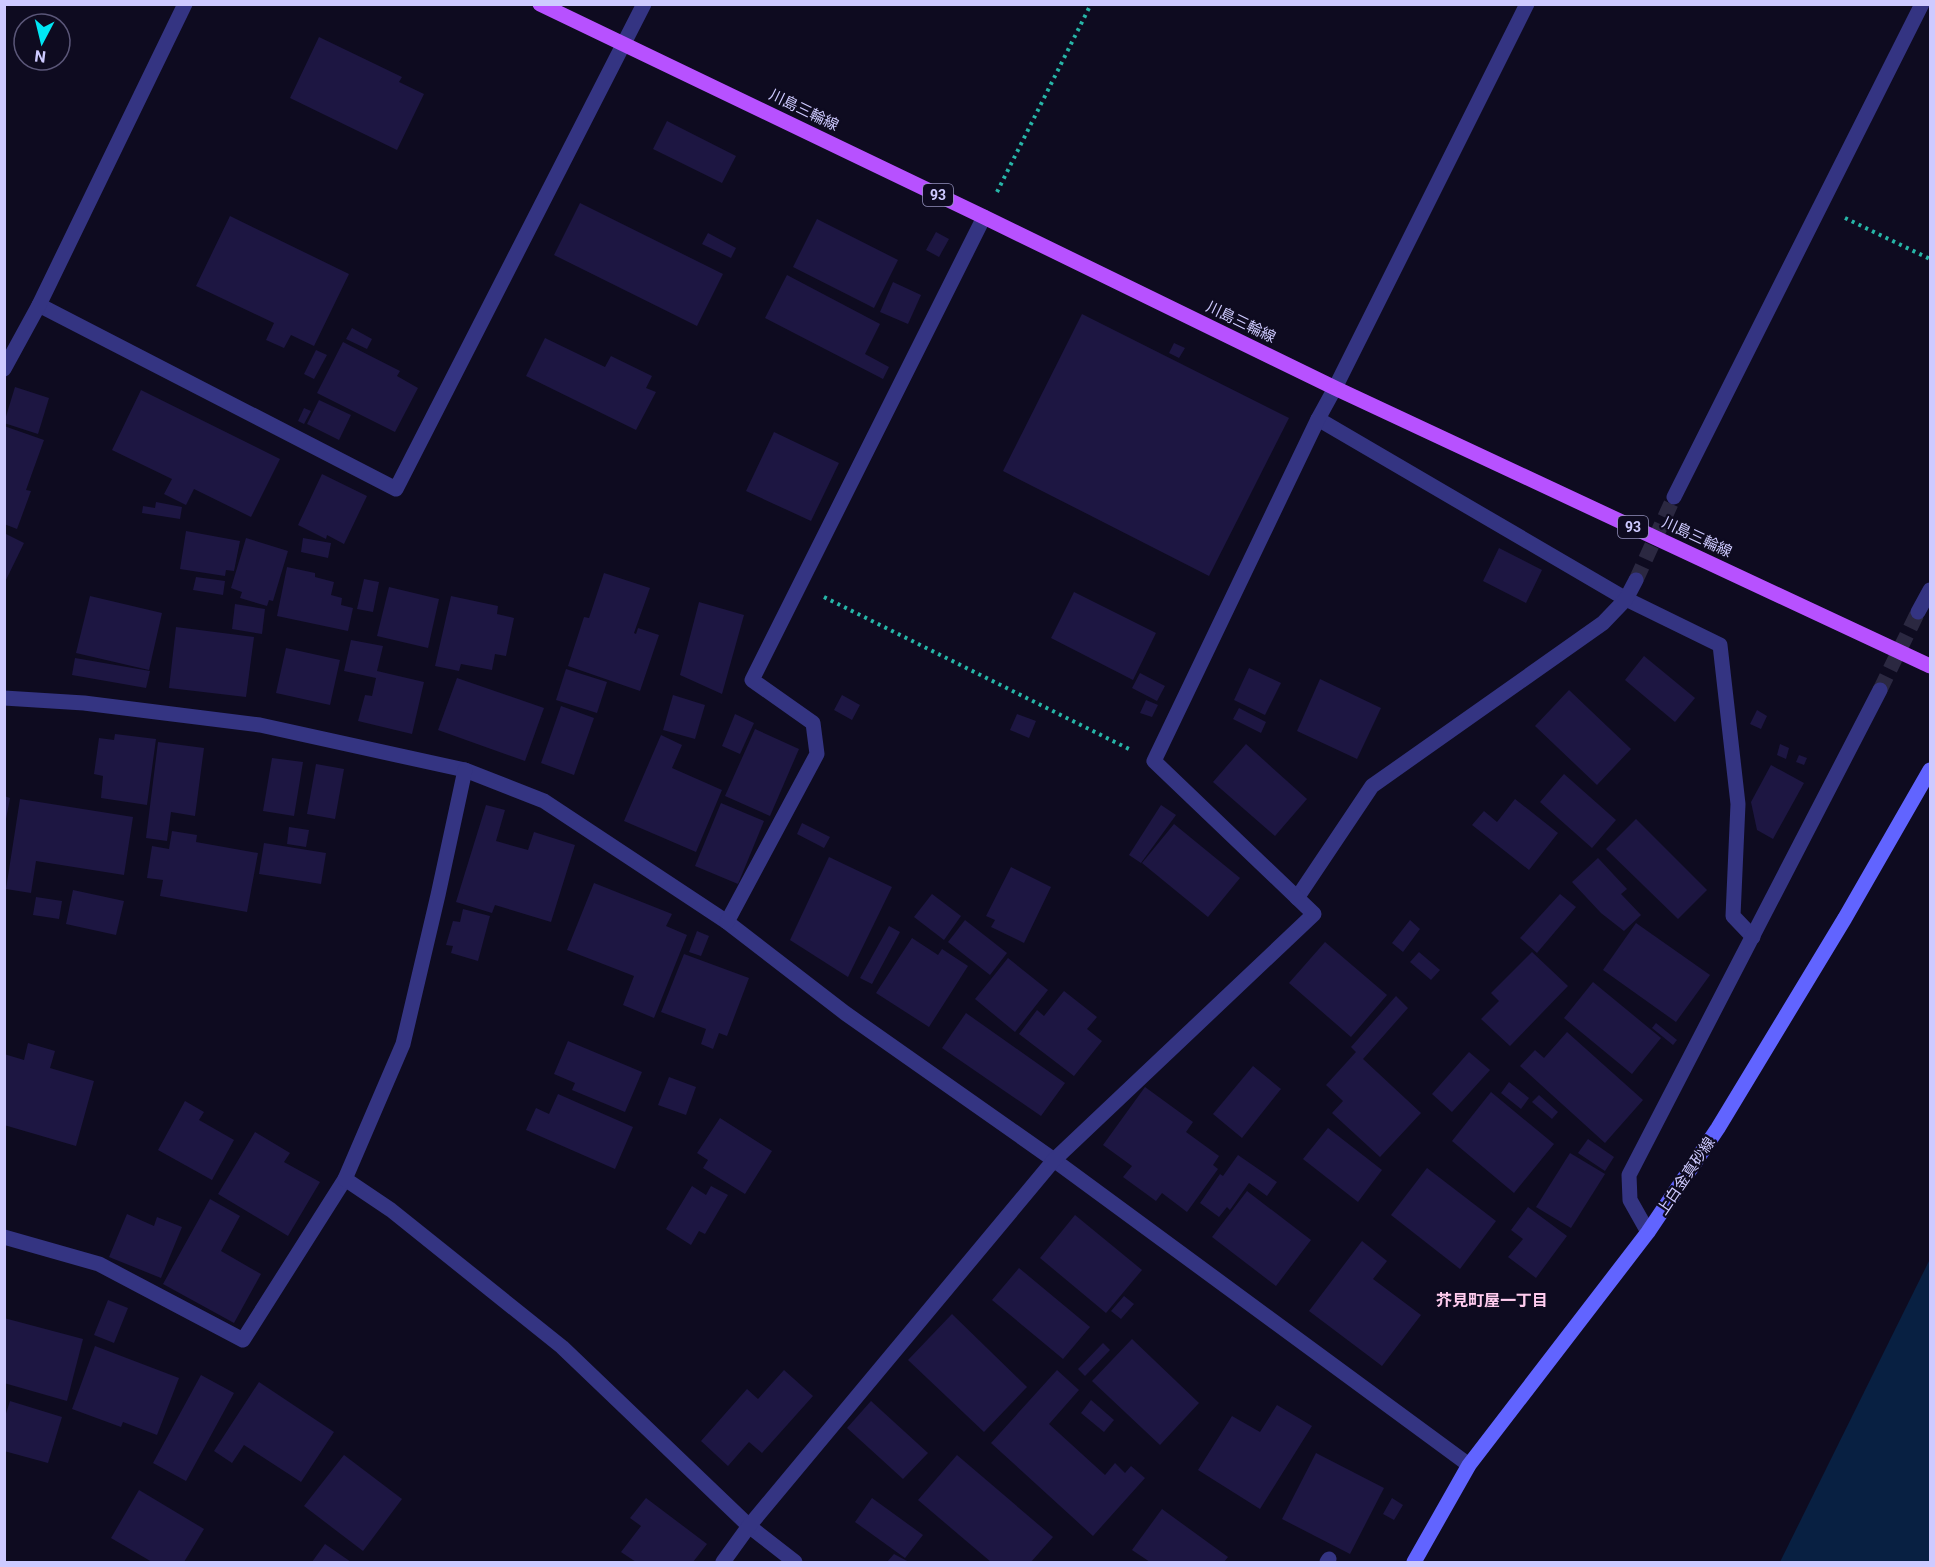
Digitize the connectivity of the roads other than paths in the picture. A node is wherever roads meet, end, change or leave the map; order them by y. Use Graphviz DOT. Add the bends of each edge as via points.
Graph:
graph roads {
  1 [pos="185,4"];
  2 [pos="540,4"];
  3 [pos="644,4"];
  4 [pos="1527,4"];
  5 [pos="1922,4"];
  6 [pos="625,44"];
  7 [pos="984,217"];
  8 [pos="39,305"];
  9 [pos="4,369"];
  10 [pos="1335,388"];
  11 [pos="1318,419"];
  12 [pos="1674,496"];
  13 [pos="1636,580"];
  14 [pos="1930,590"];
  15 [pos="1626,599"];
  16 [pos="1918,612"];
  17 [pos="1930,666"];
  18 [pos="1880,690"];
  19 [pos="4,698"];
  20 [pos="465,770"];
  21 [pos="1930,770"];
  22 [pos="1297,898"];
  23 [pos="727,922"];
  24 [pos="1753,937"];
  25 [pos="1054,1160"];
  26 [pos="345,1179"];
  27 [pos="1648,1232"];
  28 [pos="4,1237"];
  29 [pos="1469,1466"];
  30 [pos="749,1526"];
  31 [pos="723,1563"];
  32 [pos="795,1563"];
  33 [pos="1414,1563"];
  1 -- 8 [label="street"];
  2 -- 6 [label="main road, 川島三輪線 / 93"];
  3 -- 6 [label="street"];
  4 -- 10 [label="street"];
  5 -- 12 [label="street"];
  6 -- 7 [label="main road, 川島三輪線 / 93"];
  6 -- 8 [label="street" via="396,489"];
  7 -- 10 [label="main road, 川島三輪線 / 93"];
  7 -- 23 [label="street" via="752,680 813,723 817,754"];
  8 -- 9 [label="street"];
  10 -- 11 [label="street"];
  10 -- 17 [label="main road, 川島三輪線 / 93"];
  11 -- 15 [label="street"];
  11 -- 22 [label="street" via="1154,761"];
  13 -- 15 [label="street"];
  14 -- 16 [label="street"];
  15 -- 22 [label="street" via="1603,623 1372,786"];
  15 -- 24 [label="street" via="1720,645 1738,804 1733,916"];
  18 -- 24 [label="street"];
  19 -- 20 [label="street" via="84,703 260,725"];
  20 -- 23 [label="street" via="544,801"];
  20 -- 26 [label="street" via="403,1044"];
  21 -- 27 [label="main road, 上白金真砂線" via="1718,1128"];
  22 -- 25 [label="street" via="1314,914"];
  23 -- 25 [label="street" via="845,1013"];
  24 -- 27 [label="street" via="1629,1175 1629,1200"];
  25 -- 29 [label="street"];
  25 -- 30 [label="street"];
  26 -- 28 [label="street" via="243,1340 99,1264"];
  26 -- 30 [label="street" via="391,1210 562,1347"];
  27 -- 29 [label="main road, 上白金真砂線"];
  29 -- 33 [label="main road, 上白金真砂線"];
  30 -- 31 [label="street"];
  30 -- 32 [label="street"];
}
